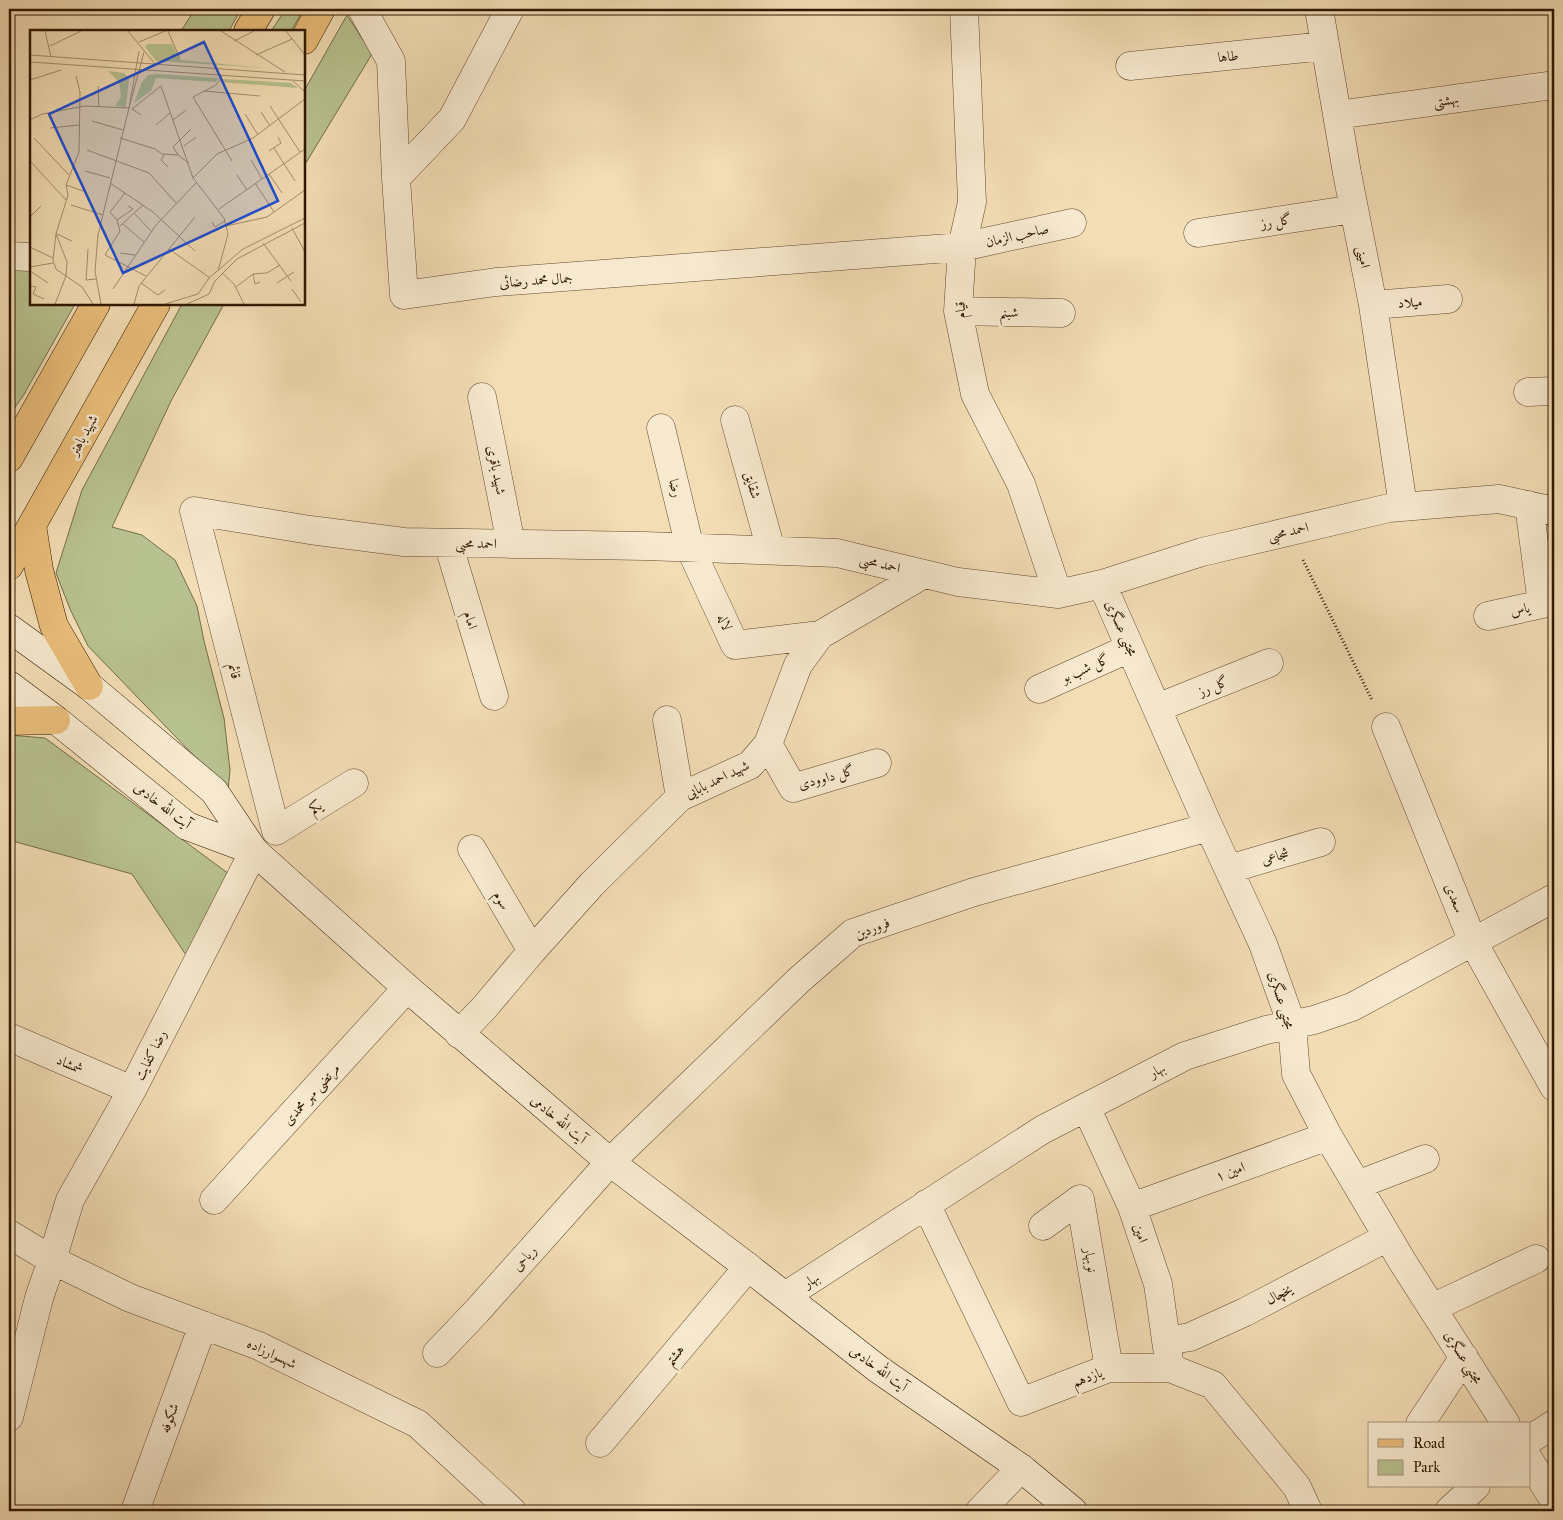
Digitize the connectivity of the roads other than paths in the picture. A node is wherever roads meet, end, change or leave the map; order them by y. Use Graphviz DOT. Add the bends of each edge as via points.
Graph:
graph roads {
  1 [pos="261,9"];
  2 [pos="321,9"];
  3 [pos="362,9"];
  4 [pos="510,9"];
  5 [pos="964,9"];
  6 [pos="1319,9"];
  7 [pos="249,30"];
  8 [pos="305,38"];
  9 [pos="1325,46"];
  10 [pos="1130,66"];
  11 [pos="1554,85"];
  12 [pos="1337,115"];
  13 [pos="396,178"];
  14 [pos="1354,208"];
  15 [pos="1072,223"];
  16 [pos="1198,233"];
  17 [pos="962,247"];
  18 [pos="9,256"];
  19 [pos="30,257"];
  20 [pos="1448,299"];
  21 [pos="95,305"];
  22 [pos="155,305"];
  23 [pos="1373,305"];
  24 [pos="958,311"];
  25 [pos="1061,313"];
  26 [pos="482,397"];
  27 [pos="735,420"];
  28 [pos="661,428"];
  29 [pos="9,458"];
  30 [pos="1403,506"];
  31 [pos="1542,508"];
  32 [pos="194,511"];
  33 [pos="32,525"];
  34 [pos="448,543"];
  35 [pos="511,544"];
  36 [pos="690,548"];
  37 [pos="771,550"];
  38 [pos="9,566"];
  39 [pos="924,574"];
  40 [pos="1102,584"];
  41 [pos="1058,594"];
  42 [pos="1488,616"];
  43 [pos="9,628"];
  44 [pos="820,635"];
  45 [pos="1130,648"];
  46 [pos="1269,663"];
  47 [pos="9,685"];
  48 [pos="89,686"];
  49 [pos="1039,689"];
  50 [pos="494,696"];
  51 [pos="1157,708"];
  52 [pos="56,720"];
  53 [pos="668,720"];
  54 [pos="9,721"];
  55 [pos="1386,727"];
  56 [pos="768,744"];
  57 [pos="877,763"];
  58 [pos="354,783"];
  59 [pos="680,797"];
  60 [pos="1209,827"];
  61 [pos="276,831"];
  62 [pos="1322,842"];
  63 [pos="472,849"];
  64 [pos="254,851"];
  65 [pos="1229,869"];
  66 [pos="1554,898"];
  67 [pos="1473,942"];
  68 [pos="532,951"];
  69 [pos="407,988"];
  70 [pos="1292,1025"];
  71 [pos="460,1034"];
  72 [pos="9,1037"];
  73 [pos="1547,1057"];
  74 [pos="1554,1087"];
  75 [pos="132,1090"];
  76 [pos="1086,1107"];
  77 [pos="1328,1136"];
  78 [pos="1425,1159"];
  79 [pos="610,1162"];
  80 [pos="1357,1185"];
  81 [pos="214,1200"];
  82 [pos="926,1204"];
  83 [pos="1132,1206"];
  84 [pos="1043,1226"];
  85 [pos="9,1234"];
  86 [pos="1388,1237"];
  87 [pos="1536,1259"];
  88 [pos="52,1260"];
  89 [pos="748,1267"];
  90 [pos="785,1296"];
  91 [pos="1432,1308"];
  92 [pos="204,1325"];
  93 [pos="437,1353"];
  94 [pos="1168,1354"];
  95 [pos="1464,1357"];
  96 [pos="1109,1368"];
  97 [pos="9,1417"];
  98 [pos="1421,1422"];
  99 [pos="1505,1422"];
  100 [pos="1554,1424"];
  101 [pos="1530,1439"];
  102 [pos="600,1443"];
  103 [pos="1530,1462"];
  104 [pos="1021,1468"];
  105 [pos="1474,1488"];
  106 [pos="1554,1500"];
  107 [pos="135,1511"];
  108 [pos="512,1511"];
  109 [pos="980,1511"];
  110 [pos="1073,1511"];
  111 [pos="1308,1511"];
  112 [pos="1449,1511"];
  1 -- 7 [label="main road"];
  2 -- 8 [label="main road"];
  3 -- 13 [label="street, جمال محمد رضائی" via="391,61"];
  4 -- 13 [label="street" via="452,119"];
  5 -- 17 [label="street, قیام" via="972,202"];
  6 -- 9 [label="street, امینی"];
  9 -- 10 [label="street, طاها"];
  9 -- 12 [label="street, امینی"];
  11 -- 12 [label="street, بهشتی"];
  12 -- 14 [label="street, امینی"];
  13 -- 17 [label="street, جمال محمد رضائی" via="404,295 496,282"];
  14 -- 16 [label="street, گل رز"];
  14 -- 23 [label="street, امینی"];
  15 -- 17 [label="street, صاحب الزمان"];
  17 -- 24 [label="street, قیام"];
  18 -- 19 [label="street"];
  20 -- 23 [label="street, میلاد"];
  21 -- 29 [label="main road"];
  22 -- 33 [label="main road, شهید باهنر"];
  23 -- 30 [label="street, امینی"];
  24 -- 25 [label="street, شبنم"];
  24 -- 41 [label="street, قیام" via="975,394 1021,484"];
  26 -- 35 [label="street, شهید باقری"];
  27 -- 37 [label="street, شقایق"];
  28 -- 36 [label="street, رضا"];
  30 -- 31 [label="street, احمد محبی" via="1499,499"];
  30 -- 40 [label="street, احمد محبی" via="1202,552"];
  31 -- 42 [label="street, یاس" via="1542,604"];
  32 -- 34 [label="street, احمد محبی" via="395,541"];
  32 -- 61 [label="street, قائم"];
  33 -- 38 [label="main road, شهید باهنر"];
  33 -- 48 [label="main road" via="54,626"];
  34 -- 35 [label="street, احمد محبی"];
  34 -- 50 [label="street, امام"];
  35 -- 36 [label="street, احمد محبی"];
  36 -- 37 [label="street, احمد محبی"];
  36 -- 44 [label="street, لاله" via="735,645"];
  37 -- 39 [label="street, احمد محبی" via="837,553"];
  39 -- 41 [label="street, احمد محبی" via="958,582"];
  39 -- 44 [label="street, شهید احمد بابایی"];
  40 -- 41 [label="street, احمد محبی"];
  40 -- 45 [label="street, مجتبی عسگری"];
  43 -- 48 [label="street"];
  44 -- 56 [label="street, شهید احمد بابایی" via="798,665"];
  45 -- 49 [label="street, گل شب بو"];
  45 -- 51 [label="street, مجتبی عسگری"];
  46 -- 51 [label="street, گل رز"];
  47 -- 52 [label="street, آیت الله خادمی"];
  48 -- 64 [label="street" via="214,791"];
  51 -- 60 [label="street, مجتبی عسگری"];
  52 -- 54 [label="main road"];
  52 -- 64 [label="street, آیت الله خادمی" via="187,826"];
  53 -- 59 [label="street"];
  55 -- 67 [label="street, سعدی"];
  56 -- 57 [label="street, گل داوودی" via="793,788"];
  56 -- 59 [label="street, شهید احمد بابایی" via="750,765"];
  58 -- 61 [label="street, یکم"];
  59 -- 68 [label="street, شهید احمد بابایی" via="592,884"];
  60 -- 65 [label="street, مجتبی عسگری"];
  60 -- 79 [label="street, فروردین" via="974,892 853,933"];
  62 -- 65 [label="street, شجاعی"];
  63 -- 68 [label="street, سوم"];
  64 -- 69 [label="street, آیت الله خادمی"];
  64 -- 75 [label="street, رضا کفایت"];
  65 -- 70 [label="street, مجتبی عسگری" via="1263,944"];
  66 -- 67 [label="street, بهار"];
  67 -- 70 [label="street, بهار" via="1352,1007"];
  67 -- 73 [label="street, سعدی"];
  68 -- 71 [label="street, شهید احمد بابایی"];
  69 -- 71 [label="street, آیت الله خادمی"];
  69 -- 81 [label="street, مرتضی مهر محمدی"];
  70 -- 76 [label="street, بهار" via="1185,1056"];
  70 -- 77 [label="street, مجتبی عسگری" via="1296,1074"];
  71 -- 79 [label="street, آیت الله خادمی"];
  72 -- 75 [label="street, شمشاد"];
  73 -- 74 [label="street, سعدی"];
  75 -- 88 [label="street, رضا کفایت" via="70,1200"];
  76 -- 82 [label="street, بهار" via="1042,1130"];
  76 -- 83 [label="street, امین"];
  77 -- 80 [label="street, مجتبی عسگری"];
  77 -- 83 [label="street, امین ۱"];
  78 -- 80 [label="street"];
  79 -- 89 [label="street, آیت الله خادمی"];
  79 -- 93 [label="street, ریاحی"];
  80 -- 86 [label="street, مجتبی عسگری"];
  82 -- 90 [label="street, بهار"];
  82 -- 96 [label="street, یازدهم" via="1021,1402"];
  83 -- 94 [label="street, امین" via="1158,1284"];
  84 -- 96 [label="street, نوبهار" via="1080,1198"];
  85 -- 88 [label="street, شهسوارزاده"];
  86 -- 91 [label="street, مجتبی عسگری"];
  86 -- 94 [label="street, یخچال" via="1190,1337"];
  87 -- 91 [label="street"];
  88 -- 92 [label="street, شهسوارزاده" via="130,1298"];
  88 -- 97 [label="street, رضا کفایت" via="38,1298"];
  89 -- 90 [label="street, آیت الله خادمی"];
  89 -- 102 [label="street, هشتم"];
  90 -- 104 [label="street, آیت الله خادمی" via="878,1369"];
  91 -- 95 [label="street, مجتبی عسگری"];
  92 -- 107 [label="street, شکوفه"];
  92 -- 108 [label="street, شهسوارزاده" via="259,1346 418,1424"];
  94 -- 96 [label="street, یازدهم"];
  94 -- 111 [label="street, یازدهم" via="1213,1385 1297,1487"];
  95 -- 98 [label="street"];
  95 -- 99 [label="street, مجتبی عسگری"];
  100 -- 101 [label="street"];
  103 -- 106 [label="street"];
  104 -- 109 [label="street"];
  104 -- 110 [label="street, آیت الله خادمی"];
  105 -- 112 [label="street"];
}
